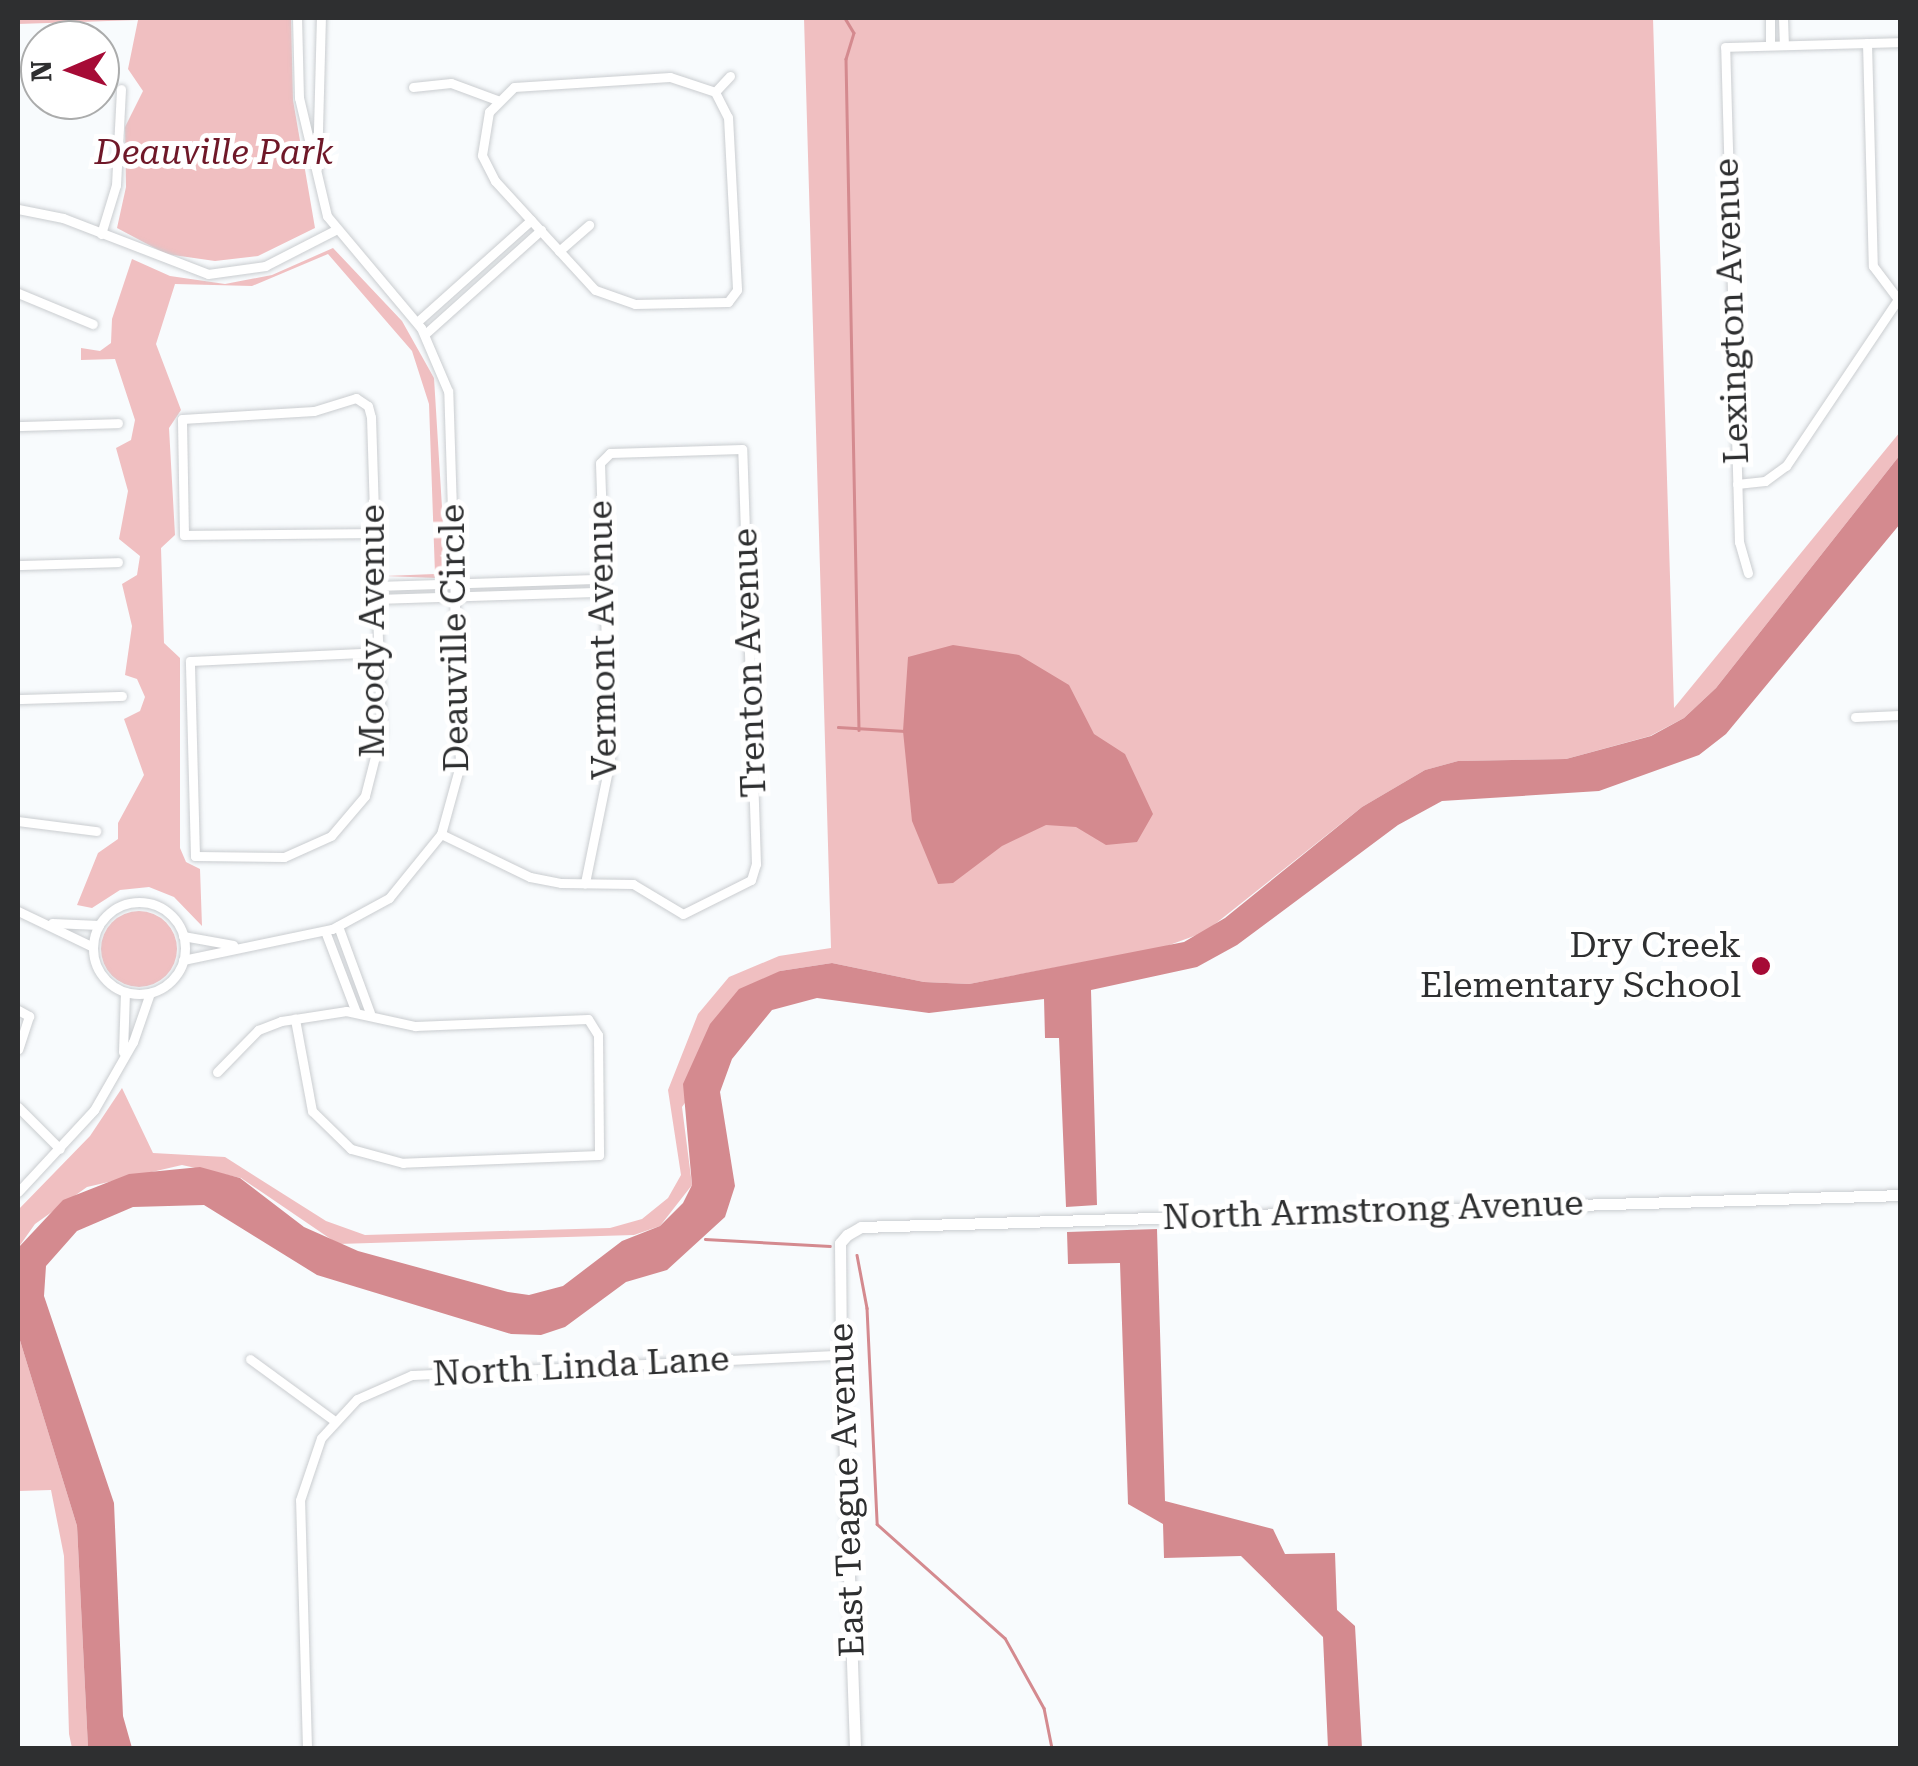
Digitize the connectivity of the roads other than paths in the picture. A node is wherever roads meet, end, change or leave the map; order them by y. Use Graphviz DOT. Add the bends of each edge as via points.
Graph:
graph roads {
  1 [pos="297,18"];
  2 [pos="321,18"];
  3 [pos="1770,18"];
  4 [pos="1783,18"];
  5 [pos="1900,42"];
  6 [pos="1867,43"];
  7 [pos="1784,45"];
  8 [pos="1770,46"];
  9 [pos="730,76"];
  10 [pos="412,87"];
  11 [pos="121,90"];
  12 [pos="715,92"];
  13 [pos="497,100"];
  14 [pos="316,176"];
  15 [pos="18,209"];
  16 [pos="531,220"];
  17 [pos="590,225"];
  18 [pos="335,230"];
  19 [pos="540,230"];
  20 [pos="101,234"];
  21 [pos="559,251"];
  22 [pos="18,293"];
  23 [pos="1899,298"];
  24 [pos="417,322"];
  25 [pos="93,324"];
  26 [pos="425,334"];
  27 [pos="118,424"];
  28 [pos="18,426"];
  29 [pos="742,450"];
  30 [pos="1737,484"];
  31 [pos="374,533"];
  32 [pos="118,562"];
  33 [pos="18,565"];
  34 [pos="1748,573"];
  35 [pos="603,579"];
  36 [pos="456,584"];
  37 [pos="376,586"];
  38 [pos="603,592"];
  39 [pos="456,596"];
  40 [pos="376,599"];
  41 [pos="378,652"];
  42 [pos="122,696"];
  43 [pos="18,700"];
  44 [pos="1900,715"];
  45 [pos="1856,717"];
  46 [pos="18,821"];
  47 [pos="96,831"];
  48 [pos="440,834"];
  49 [pos="586,883"];
  50 [pos="18,911"];
  51 [pos="52,922"];
  52 [pos="99,926"];
  53 [pos="338,926"];
  54 [pos="325,931"];
  55 [pos="183,936"];
  56 [pos="233,945"];
  57 [pos="93,947"];
  58 [pos="183,960"];
  59 [pos="124,992"];
  60 [pos="150,993"];
  61 [pos="18,1010"];
  62 [pos="356,1012"];
  63 [pos="370,1013"];
  64 [pos="295,1018"];
  65 [pos="18,1048"];
  66 [pos="123,1052"];
  67 [pos="217,1072"];
  68 [pos="18,1108"];
  69 [pos="60,1149"];
  70 [pos="18,1192"];
  71 [pos="1900,1195"];
  72 [pos="847,1234"];
  73 [pos="842,1355"];
  74 [pos="250,1359"];
  75 [pos="332,1419"];
  76 [pos="307,1748"];
  77 [pos="855,1748"];
  1 -- 14 [label="street, Deauville Circle" via="299,98"];
  2 -- 14 [label="street, Deauville Circle"];
  3 -- 8 [label="street"];
  4 -- 7 [label="street"];
  5 -- 6 [label="street"];
  6 -- 7 [label="street"];
  6 -- 23 [label="street" via="1873,266"];
  7 -- 8 [label="street"];
  8 -- 30 [label="street, Lexington Avenue" via="1725,47"];
  9 -- 12 [label="street"];
  10 -- 13 [label="street" via="451,83"];
  11 -- 20 [label="street" via="116,185"];
  12 -- 13 [label="street" via="670,77 537,81"];
  12 -- 21 [label="street" via="732,134 735,298 635,304 586,282"];
  13 -- 16 [label="street" via="482,125 482,155"];
  14 -- 18 [label="street, Deauville Circle"];
  15 -- 20 [label="street"];
  16 -- 19 [label="street"];
  16 -- 24 [label="street"];
  17 -- 21 [label="street"];
  18 -- 20 [label="street" via="266,266 225,274 172,265"];
  18 -- 24 [label="street, Deauville Circle"];
  19 -- 21 [label="street"];
  19 -- 26 [label="street"];
  22 -- 25 [label="street"];
  23 -- 30 [label="street" via="1786,466 1765,481"];
  24 -- 26 [label="street, Deauville Circle"];
  26 -- 36 [label="street, Deauville Circle" via="448,392"];
  27 -- 28 [label="street"];
  29 -- 35 [label="street, Vermont Avenue" via="603,456"];
  29 -- 49 [label="street, Trenton Avenue" via="754,876 690,914 632,884"];
  30 -- 34 [label="street, Lexington Avenue" via="1739,542"];
  31 -- 31 [label="street, Moody Avenue" via="370,417 363,400 314,410 182,418 184,534"];
  31 -- 37 [label="street, Moody Avenue"];
  32 -- 33 [label="street"];
  35 -- 36 [label="street"];
  35 -- 38 [label="street, Vermont Avenue"];
  36 -- 37 [label="street"];
  36 -- 39 [label="street, Deauville Circle"];
  37 -- 40 [label="street, Moody Avenue"];
  38 -- 39 [label="street"];
  38 -- 49 [label="street, Vermont Avenue" via="610,760"];
  39 -- 40 [label="street"];
  39 -- 48 [label="street, Deauville Circle" via="460,765"];
  40 -- 41 [label="street, Moody Avenue"];
  41 -- 41 [label="street, Moody Avenue" via="190,661 194,856 270,859 319,844 358,808 376,768"];
  42 -- 43 [label="street"];
  44 -- 45 [label="street"];
  46 -- 47 [label="street"];
  48 -- 49 [label="street" via="530,878"];
  48 -- 53 [label="street, Deauville Circle" via="389,898"];
  50 -- 51 [label="street"];
  51 -- 52 [label="street"];
  51 -- 57 [label="street"];
  52 -- 55 [label="street" via="111,911 137,902 164,909"];
  52 -- 57 [label="street"];
  53 -- 54 [label="street, Deauville Circle"];
  53 -- 63 [label="street"];
  54 -- 56 [label="street, Deauville Circle"];
  54 -- 62 [label="street"];
  55 -- 56 [label="street, Deauville Circle"];
  55 -- 58 [label="street"];
  56 -- 58 [label="street, Deauville Circle"];
  57 -- 59 [label="street" via="102,974"];
  58 -- 60 [label="street" via="166,985"];
  59 -- 60 [label="street"];
  59 -- 66 [label="street"];
  60 -- 66 [label="street"];
  61 -- 65 [label="street" via="29,1016"];
  62 -- 63 [label="street"];
  62 -- 64 [label="street"];
  63 -- 64 [label="street" via="415,1026 595,1024 598,1155 403,1163 351,1149 312,1111"];
  64 -- 67 [label="street" via="246,1038"];
  66 -- 69 [label="street" via="94,1110"];
  68 -- 69 [label="street"];
  69 -- 70 [label="street"];
  71 -- 72 [label="street, North Armstrong Avenue" via="862,1227"];
  72 -- 73 [label="street, East Teague Avenue" via="840,1243"];
  73 -- 75 [label="street, North Linda Lane" via="412,1375"];
  73 -- 77 [label="street, East Teague Avenue"];
  74 -- 75 [label="street"];
  75 -- 76 [label="street" via="311,1457 300,1500"];
}
